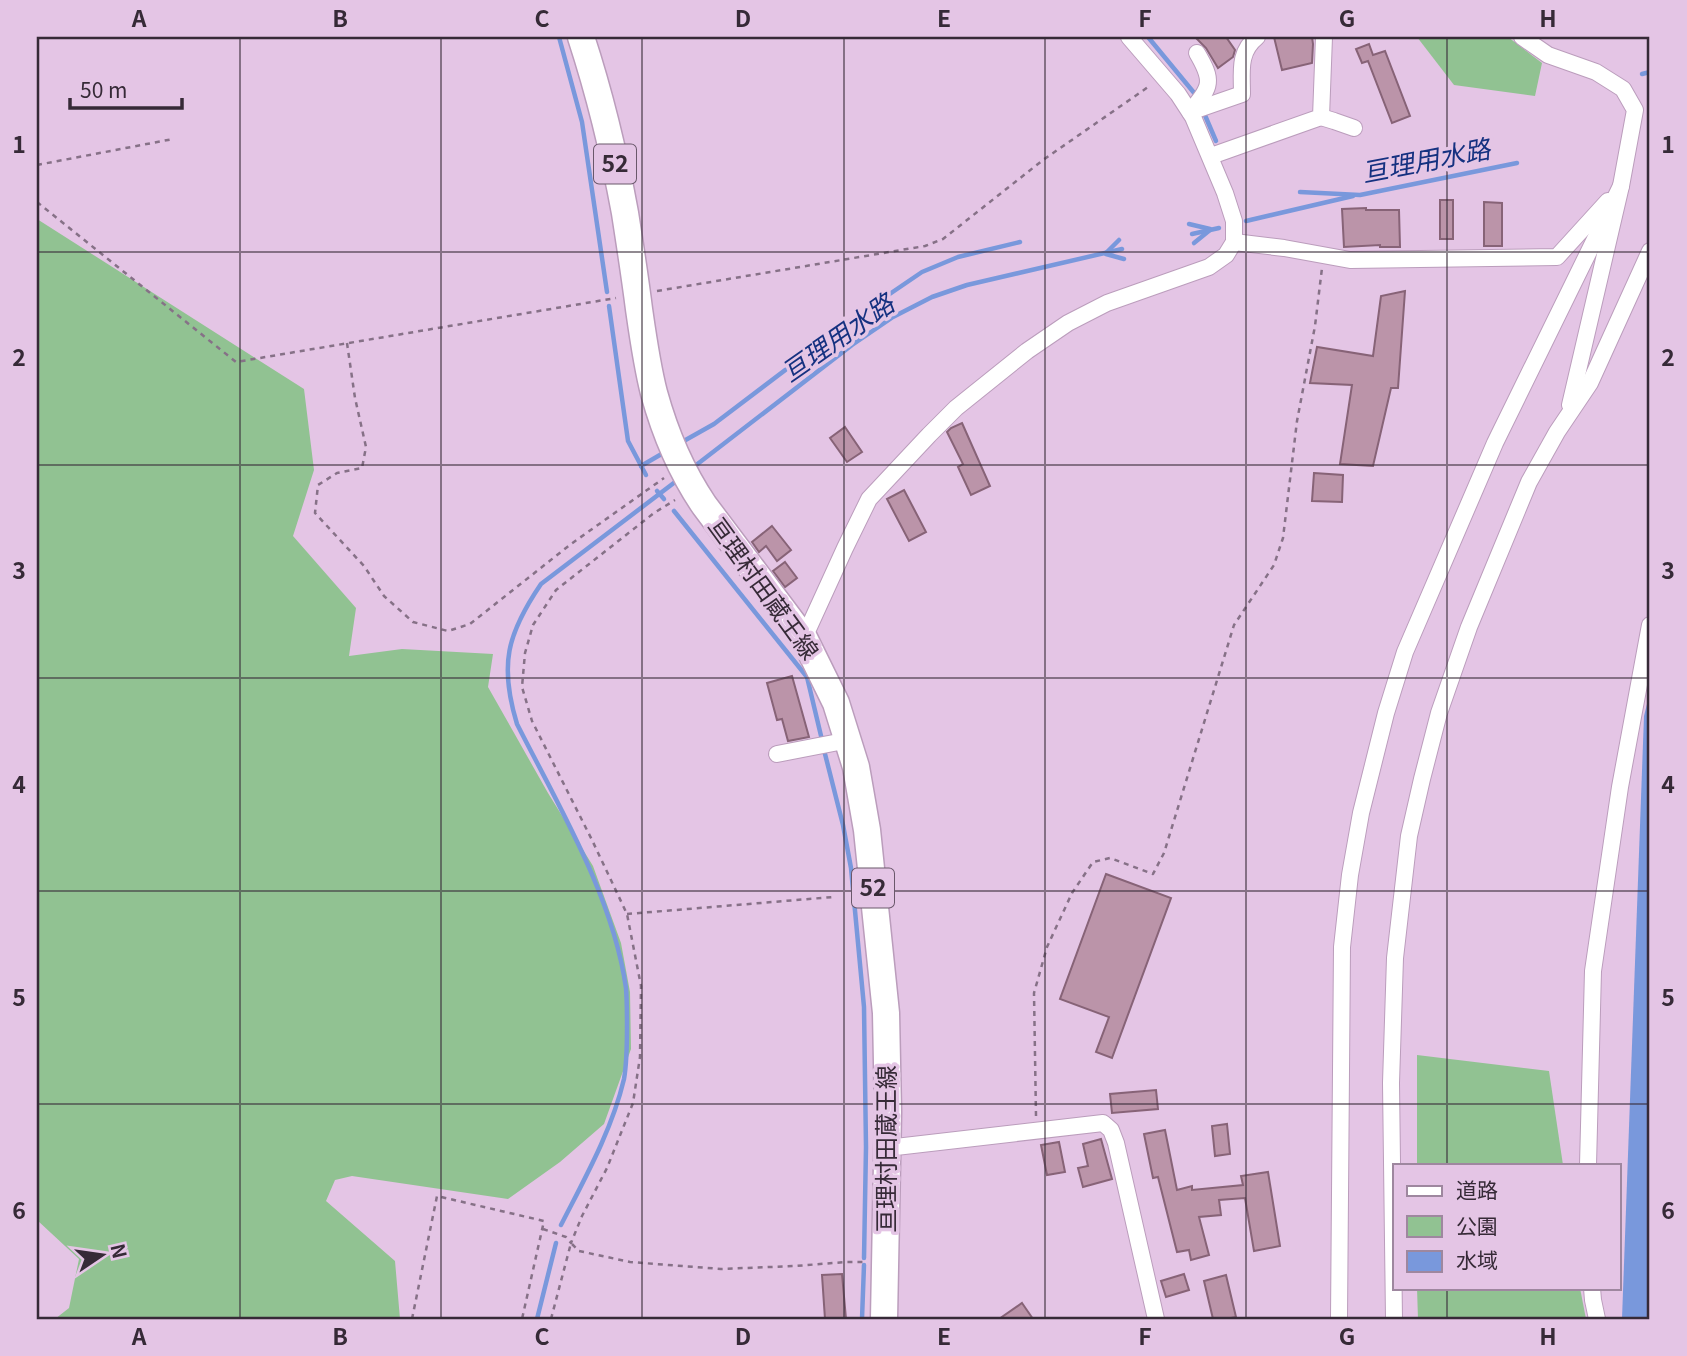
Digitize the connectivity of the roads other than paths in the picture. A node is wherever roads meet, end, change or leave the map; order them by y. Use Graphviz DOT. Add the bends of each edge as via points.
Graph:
graph roads {
  1 [pos="581,37"];
  2 [pos="1129,37"];
  3 [pos="1257,37"];
  4 [pos="1324,37"];
  5 [pos="1522,37"];
  6 [pos="1197,53"];
  7 [pos="1190,111"];
  8 [pos="1321,117"];
  9 [pos="1354,128"];
  10 [pos="1211,156"];
  11 [pos="1621,186"];
  12 [pos="1234,242"];
  13 [pos="1650,251"];
  14 [pos="1568,415"];
  15 [pos="1650,625"];
  16 [pos="804,638"];
  17 [pos="849,740"];
  18 [pos="778,754"];
  19 [pos="887,1149"];
  20 [pos="1588,1164"];
  21 [pos="1393,1240"];
  22 [pos="1394,1290"];
  23 [pos="1592,1290"];
  24 [pos="884,1319"];
  25 [pos="1156,1319"];
  26 [pos="1339,1319"];
  27 [pos="1394,1319"];
  28 [pos="1597,1319"];
  1 -- 16 [label="main road, 亘理村田蔵王線 / 52" via="610,136 653,390 666,433 687,477 730,541"];
  2 -- 7 [label="street"];
  3 -- 7 [label="street" via="1241,59 1242,94"];
  4 -- 8 [label="street"];
  5 -- 11 [label="street" via="1548,55 1595,72 1623,89 1635,110"];
  6 -- 7 [label="street" via="1208,81 1205,94"];
  7 -- 10 [label="street"];
  8 -- 9 [label="street"];
  8 -- 10 [label="street"];
  10 -- 12 [label="street" via="1234,220"];
  11 -- 12 [label="street" via="1557,257 1350,260"];
  11 -- 14 [label="street"];
  11 -- 26 [label="street" via="1495,443 1405,652 1361,813 1342,947"];
  12 -- 16 [label="street" via="1226,255 1209,267 1107,303 1068,323 956,408 869,499"];
  13 -- 14 [label="street" via="1590,383"];
  14 -- 21 [label="street" via="1530,482 1469,627 1439,713 1409,836 1395,958"];
  15 -- 20 [label="street" via="1593,971"];
  16 -- 17 [label="main road, 亘理村田蔵王線 / 52"];
  17 -- 18 [label="street"];
  17 -- 19 [label="main road, 亘理村田蔵王線 / 52" via="862,795 886,1013"];
  19 -- 24 [label="main road, 亘理村田蔵王線 / 52"];
  19 -- 25 [label="street" via="1103,1123 1116,1143"];
  22 -- 27 [label="street"];
  23 -- 28 [label="street"];
}
